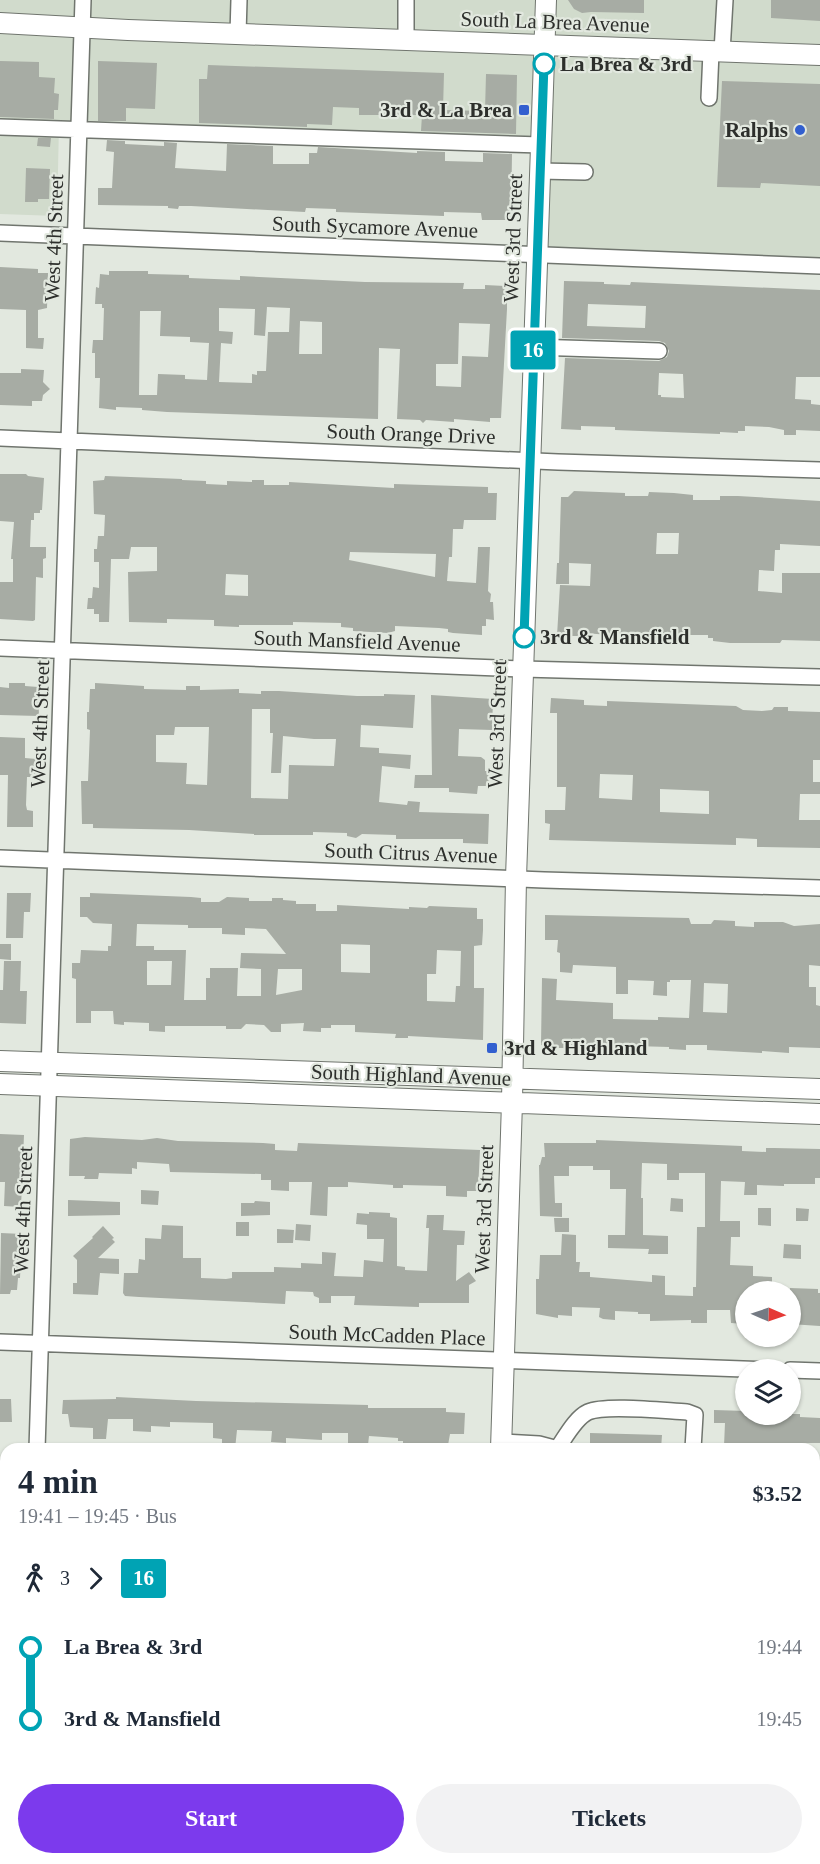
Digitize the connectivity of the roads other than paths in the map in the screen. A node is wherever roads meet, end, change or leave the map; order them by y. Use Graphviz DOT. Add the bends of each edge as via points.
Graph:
graph roads {
  1 [pos="83,0"];
  2 [pos="239,0"];
  3 [pos="406,0"];
  4 [pos="546,0"];
  5 [pos="725,0"];
  6 [pos="0,23"];
  7 [pos="83,27"];
  8 [pos="238,34"];
  9 [pos="406,40"];
  10 [pos="544,46"];
  11 [pos="717,52"];
  12 [pos="820,55"];
  13 [pos="709,98"];
  14 [pos="0,127"];
  15 [pos="79,130"];
  16 [pos="541,145"];
  17 [pos="540,171"];
  18 [pos="585,172"];
  19 [pos="0,232"];
  20 [pos="75,235"];
  21 [pos="536,255"];
  22 [pos="820,267"];
  23 [pos="533,347"];
  24 [pos="659,351"];
  25 [pos="0,438"];
  26 [pos="69,440"];
  27 [pos="530,460"];
  28 [pos="820,470"];
  29 [pos="0,648"];
  30 [pos="63,650"];
  31 [pos="523,669"];
  32 [pos="820,677"];
  33 [pos="0,858"];
  34 [pos="57,860"];
  35 [pos="516,878"];
  36 [pos="820,888"];
  37 [pos="0,1061"];
  38 [pos="50,1062"];
  39 [pos="512,1078"];
  40 [pos="0,1084"];
  41 [pos="49,1086"];
  42 [pos="820,1089"];
  43 [pos="512,1102"];
  44 [pos="820,1114"];
  45 [pos="0,1342"];
  46 [pos="40,1343"];
  47 [pos="504,1361"];
  48 [pos="735,1369"];
  49 [pos="801,1370"];
  50 [pos="820,1371"];
  51 [pos="37,1443"];
  52 [pos="501,1443"];
  53 [pos="562,1443"];
  54 [pos="693,1443"];
  1 -- 7 [label="street, West 4th Street"];
  2 -- 8 [label="street"];
  3 -- 9 [label="street"];
  4 -- 10 [label="main road, West 3rd Street"];
  5 -- 11 [label="street"];
  6 -- 7 [label="main road, South La Brea Avenue"];
  7 -- 8 [label="main road, South La Brea Avenue"];
  7 -- 15 [label="street, West 4th Street"];
  8 -- 9 [label="main road, South La Brea Avenue"];
  9 -- 10 [label="main road, South La Brea Avenue"];
  10 -- 11 [label="main road, South La Brea Avenue"];
  10 -- 16 [label="main road, West 3rd Street"];
  11 -- 12 [label="main road, South La Brea Avenue"];
  11 -- 13 [label="street"];
  14 -- 15 [label="street"];
  15 -- 16 [label="street"];
  15 -- 20 [label="street, West 4th Street"];
  16 -- 17 [label="main road, West 3rd Street"];
  17 -- 18 [label="street"];
  17 -- 21 [label="main road, West 3rd Street"];
  19 -- 20 [label="street, South Sycamore Avenue"];
  20 -- 21 [label="street, South Sycamore Avenue"];
  20 -- 26 [label="street, West 4th Street"];
  21 -- 22 [label="street, South Sycamore Avenue"];
  21 -- 23 [label="main road, West 3rd Street"];
  23 -- 24 [label="street"];
  23 -- 27 [label="main road, West 3rd Street"];
  25 -- 26 [label="street, South Orange Drive"];
  26 -- 27 [label="street, South Orange Drive"];
  26 -- 30 [label="street, West 4th Street"];
  27 -- 28 [label="street, South Orange Drive"];
  27 -- 31 [label="main road, West 3rd Street"];
  29 -- 30 [label="street, South Mansfield Avenue"];
  30 -- 31 [label="street, South Mansfield Avenue"];
  30 -- 34 [label="street, West 4th Street"];
  31 -- 32 [label="street, South Mansfield Avenue"];
  31 -- 35 [label="main road, West 3rd Street"];
  33 -- 34 [label="street, South Citrus Avenue"];
  34 -- 35 [label="street, South Citrus Avenue"];
  34 -- 38 [label="street, West 4th Street"];
  35 -- 36 [label="street, South Citrus Avenue"];
  35 -- 39 [label="main road, West 3rd Street"];
  37 -- 38 [label="main road, South Highland Avenue"];
  38 -- 39 [label="main road, South Highland Avenue"];
  38 -- 41 [label="street, West 4th Street"];
  39 -- 42 [label="main road, South Highland Avenue"];
  39 -- 43 [label="main road, West 3rd Street"];
  40 -- 41 [label="main road, South Highland Avenue"];
  41 -- 43 [label="main road, South Highland Avenue"];
  41 -- 46 [label="street, West 4th Street"];
  43 -- 44 [label="main road, South Highland Avenue"];
  43 -- 47 [label="main road, West 3rd Street"];
  45 -- 46 [label="street, South McCadden Place"];
  46 -- 47 [label="street, South McCadden Place"];
  46 -- 51 [label="street, West 4th Street"];
  47 -- 48 [label="street, South McCadden Place"];
  47 -- 52 [label="main road, West 3rd Street"];
  49 -- 50 [label="street"];
  53 -- 54 [label="street" via="588,1412 616,1408 695,1415"];
}
